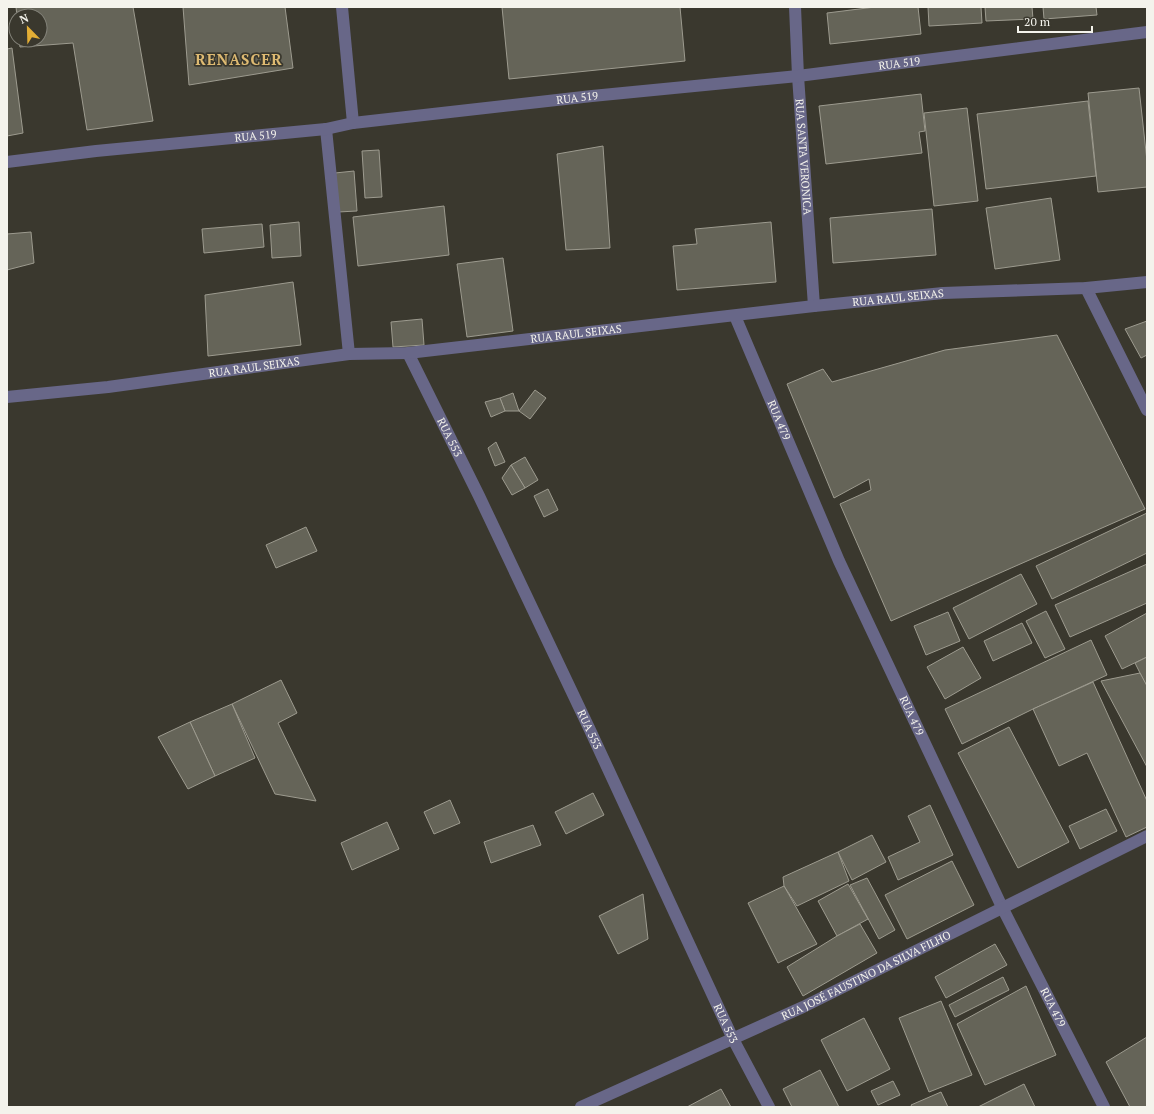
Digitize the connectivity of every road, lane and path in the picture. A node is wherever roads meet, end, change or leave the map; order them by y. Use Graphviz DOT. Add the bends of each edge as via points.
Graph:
graph roads {
  1 [pos="342,7"];
  2 [pos="795,7"];
  3 [pos="1147,32"];
  4 [pos="798,76"];
  5 [pos="353,123"];
  6 [pos="326,129"];
  7 [pos="7,162"];
  8 [pos="1147,282"];
  9 [pos="1086,288"];
  10 [pos="814,306"];
  11 [pos="735,316"];
  12 [pos="408,353"];
  13 [pos="349,354"];
  14 [pos="7,397"];
  15 [pos="1147,410"];
  16 [pos="1147,836"];
  17 [pos="1002,907"];
  18 [pos="733,1039"];
  19 [pos="581,1107"];
  20 [pos="769,1107"];
  21 [pos="1104,1107"];
  1 -- 5 [label="street"];
  2 -- 4 [label="street, RUA SANTA VERONICA"];
  3 -- 4 [label="street, RUA 519"];
  4 -- 5 [label="street, RUA 519"];
  4 -- 10 [label="street, RUA SANTA VERONICA"];
  5 -- 6 [label="street, RUA 519"];
  6 -- 7 [label="street, RUA 519"];
  6 -- 13 [label="street"];
  8 -- 9 [label="street, RUA RAUL SEIXAS"];
  9 -- 10 [label="street, RUA RAUL SEIXAS" via="943,293"];
  9 -- 15 [label="street"];
  10 -- 11 [label="street, RUA RAUL SEIXAS"];
  11 -- 12 [label="street, RUA RAUL SEIXAS"];
  11 -- 17 [label="street, RUA 479" via="838,561"];
  12 -- 13 [label="street, RUA RAUL SEIXAS"];
  12 -- 18 [label="street, RUA 553" via="479,496"];
  13 -- 14 [label="street, RUA RAUL SEIXAS" via="108,387"];
  16 -- 17 [label="street, RUA JOSÉ FAUSTINO DA SILVA FILHO"];
  17 -- 18 [label="street, RUA JOSÉ FAUSTINO DA SILVA FILHO" via="803,1008"];
  17 -- 21 [label="street, RUA 479"];
  18 -- 19 [label="street, RUA JOSÉ FAUSTINO DA SILVA FILHO"];
  18 -- 20 [label="street, RUA 553"];
}
